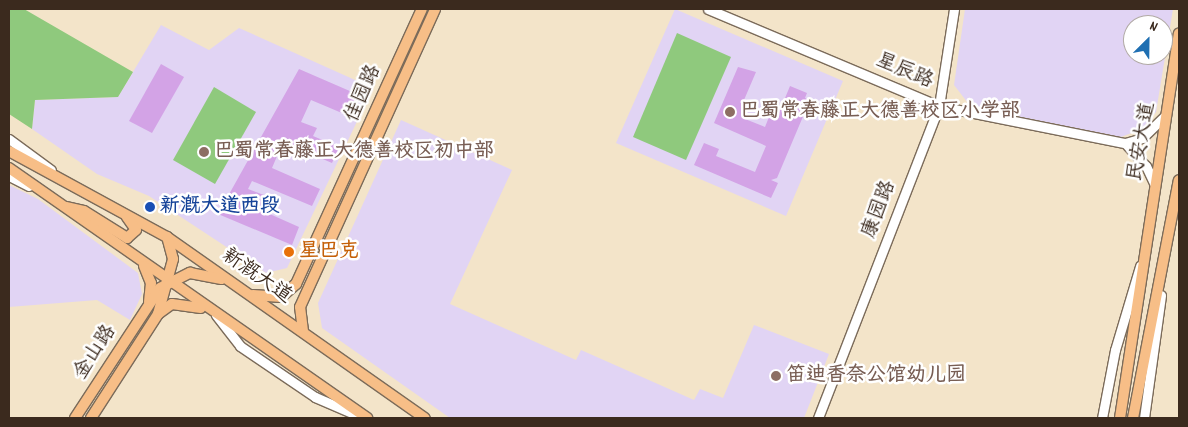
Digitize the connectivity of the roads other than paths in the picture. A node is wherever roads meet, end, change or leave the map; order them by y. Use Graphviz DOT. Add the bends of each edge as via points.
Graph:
graph roads {
  1 [pos="422,9"];
  2 [pos="435,9"];
  3 [pos="708,9"];
  4 [pos="954,9"];
  5 [pos="1179,34"];
  6 [pos="939,106"];
  7 [pos="1165,116"];
  8 [pos="9,139"];
  9 [pos="1125,143"];
  10 [pos="9,151"];
  11 [pos="9,168"];
  12 [pos="9,176"];
  13 [pos="59,176"];
  14 [pos="1179,180"];
  15 [pos="1154,183"];
  16 [pos="47,194"];
  17 [pos="1178,202"];
  18 [pos="63,206"];
  19 [pos="117,207"];
  20 [pos="167,237"];
  21 [pos="1143,256"];
  22 [pos="142,262"];
  23 [pos="1165,262"];
  24 [pos="168,282"];
  25 [pos="234,284"];
  26 [pos="251,295"];
  27 [pos="147,307"];
  28 [pos="212,313"];
  29 [pos="158,314"];
  30 [pos="303,332"];
  31 [pos="75,418"];
  32 [pos="92,418"];
  33 [pos="366,418"];
  34 [pos="426,418"];
  35 [pos="818,418"];
  36 [pos="1102,418"];
  37 [pos="1120,418"];
  38 [pos="1133,418"];
  39 [pos="1144,418"];
  1 -- 26 [label="main road, 佳园路" via="296,284 280,297"];
  2 -- 30 [label="main road, 佳园路" via="300,307"];
  3 -- 6 [label="street, 星辰路"];
  4 -- 6 [label="street, 康园路"];
  5 -- 7 [label="main road, 民安大道"];
  6 -- 9 [label="street, 星辰路"];
  6 -- 35 [label="street, 康园路"];
  7 -- 9 [label="street" via="1142,138"];
  7 -- 15 [label="main road, 民安大道"];
  8 -- 13 [label="street, 新溉大道"];
  9 -- 15 [label="street" via="1146,166"];
  10 -- 13 [label="main road, 新溉大道"];
  11 -- 16 [label="main road"];
  12 -- 16 [label="street"];
  13 -- 19 [label="main road, 新溉大道"];
  14 -- 17 [label="main road"];
  15 -- 21 [label="main road, 民安大道"];
  16 -- 18 [label="main road"];
  17 -- 23 [label="main road"];
  18 -- 19 [label="main road" via="84,211 127,238 135,226"];
  18 -- 22 [label="main road"];
  19 -- 20 [label="main road, 新溉大道"];
  20 -- 24 [label="main road, 金山路" via="173,259"];
  20 -- 25 [label="main road, 新溉大道"];
  21 -- 36 [label="street, 民安大道" via="1115,350"];
  21 -- 37 [label="main road, 民安大道"];
  22 -- 24 [label="main road"];
  22 -- 27 [label="main road" via="151,283"];
  23 -- 38 [label="main road"];
  23 -- 39 [label="street"];
  24 -- 25 [label="main road" via="200,273"];
  24 -- 27 [label="main road, 金山路"];
  24 -- 28 [label="main road"];
  24 -- 29 [label="main road, 金山路"];
  25 -- 26 [label="main road, 新溉大道"];
  26 -- 30 [label="main road, 新溉大道"];
  27 -- 31 [label="main road, 金山路"];
  28 -- 29 [label="main road" via="180,303"];
  28 -- 33 [label="main road"];
  29 -- 32 [label="main road, 金山路"];
  30 -- 34 [label="main road, 新溉大道"];
}
